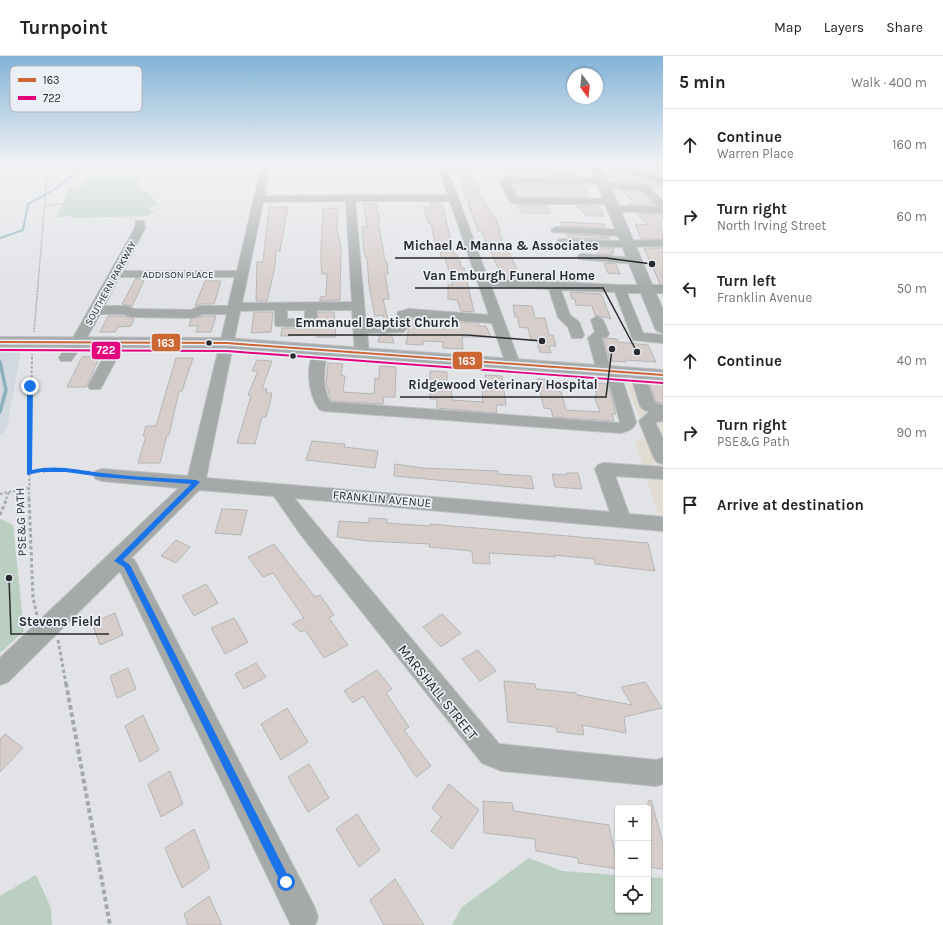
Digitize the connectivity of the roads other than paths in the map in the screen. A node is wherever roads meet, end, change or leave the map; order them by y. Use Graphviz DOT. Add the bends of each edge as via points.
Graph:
graph roads {
  1 [pos="257,206"];
  2 [pos="351,206"];
  3 [pos="457,206"];
  4 [pos="603,206"];
  5 [pos="612,206"];
  6 [pos="663,210"];
  7 [pos="140,223"];
  8 [pos="556,230"];
  9 [pos="625,238"];
  10 [pos="562,242"];
  11 [pos="663,243"];
  12 [pos="583,257"];
  13 [pos="636,261"];
  14 [pos="115,274"];
  15 [pos="241,274"];
  16 [pos="483,282"];
  17 [pos="554,285"];
  18 [pos="620,289"];
  19 [pos="646,289"];
  20 [pos="663,289"];
  21 [pos="359,306"];
  22 [pos="234,308"];
  23 [pos="96,310"];
  24 [pos="498,320"];
  25 [pos="597,320"];
  26 [pos="663,328"];
  27 [pos="361,329"];
  28 [pos="577,335"];
  29 [pos="663,339"];
  30 [pos="2,342"];
  31 [pos="76,342"];
  32 [pos="118,343"];
  33 [pos="227,344"];
  34 [pos="321,351"];
  35 [pos="362,353"];
  36 [pos="66,358"];
  37 [pos="513,364"];
  38 [pos="608,371"];
  39 [pos="637,373"];
  40 [pos="663,376"];
  41 [pos="95,386"];
  42 [pos="663,410"];
  43 [pos="663,416"];
  44 [pos="663,458"];
  45 [pos="663,473"];
  46 [pos="102,475"];
  47 [pos="196,482"];
  48 [pos="281,490"];
  49 [pos="622,520"];
  50 [pos="663,524"];
  51 [pos="118,561"];
  52 [pos="0,674"];
  53 [pos="663,771"];
  54 [pos="303,917"];
  1 -- 15 [label="street"];
  2 -- 21 [label="street"];
  3 -- 16 [label="street"];
  4 -- 5 [label="street"];
  5 -- 6 [label="street"];
  5 -- 9 [label="main road"];
  7 -- 14 [label="street, SOUTHERN PARKWAY" via="140,228"];
  8 -- 9 [label="street"];
  9 -- 10 [label="street"];
  9 -- 11 [label="street"];
  9 -- 13 [label="main road"];
  12 -- 13 [label="street"];
  13 -- 19 [label="main road"];
  14 -- 15 [label="street, ADDISON PLACE"];
  14 -- 23 [label="street, SOUTHERN PARKWAY"];
  15 -- 22 [label="street"];
  16 -- 17 [label="street"];
  16 -- 24 [label="street"];
  17 -- 18 [label="street"];
  17 -- 28 [label="street" via="564,317 574,325"];
  18 -- 19 [label="street"];
  18 -- 29 [label="street" via="638,337"];
  19 -- 20 [label="street"];
  19 -- 26 [label="main road"];
  21 -- 22 [label="street" via="311,307 311,323 281,323 281,307"];
  21 -- 27 [label="street"];
  22 -- 23 [label="street" via="200,310 193,314 166,308 130,313 128,310"];
  22 -- 33 [label="street"];
  23 -- 31 [label="street, SOUTHERN PARKWAY"];
  24 -- 27 [label="street" via="409,313 402,315 401,327 398,329"];
  24 -- 37 [label="street"];
  25 -- 38 [label="street" via="602,334 595,338"];
  27 -- 35 [label="street"];
  30 -- 31 [label="main road"];
  31 -- 32 [label="main road"];
  31 -- 36 [label="street, SOUTHERN PARKWAY"];
  32 -- 33 [label="main road"];
  32 -- 41 [label="street"];
  33 -- 34 [label="main road"];
  33 -- 47 [label="street"];
  34 -- 35 [label="main road"];
  34 -- 38 [label="street" via="316,370 316,383 318,396 324,406 621,428 628,422"];
  35 -- 37 [label="main road"];
  37 -- 38 [label="main road"];
  38 -- 39 [label="main road"];
  39 -- 40 [label="main road"];
  39 -- 42 [label="street" via="648,406"];
  43 -- 44 [label="street" via="653,416 647,421"];
  45 -- 49 [label="street" via="604,469"];
  46 -- 47 [label="street, FRANKLIN AVENUE"];
  47 -- 48 [label="street, FRANKLIN AVENUE"];
  47 -- 51 [label="street"];
  48 -- 49 [label="street, FRANKLIN AVENUE"];
  48 -- 53 [label="street, MARSHALL STREET" via="285,500 308,530 462,723 491,754 510,759 656,773"];
  49 -- 50 [label="street, FRANKLIN AVENUE"];
  51 -- 52 [label="street"];
  51 -- 54 [label="street" via="127,565"];
}
